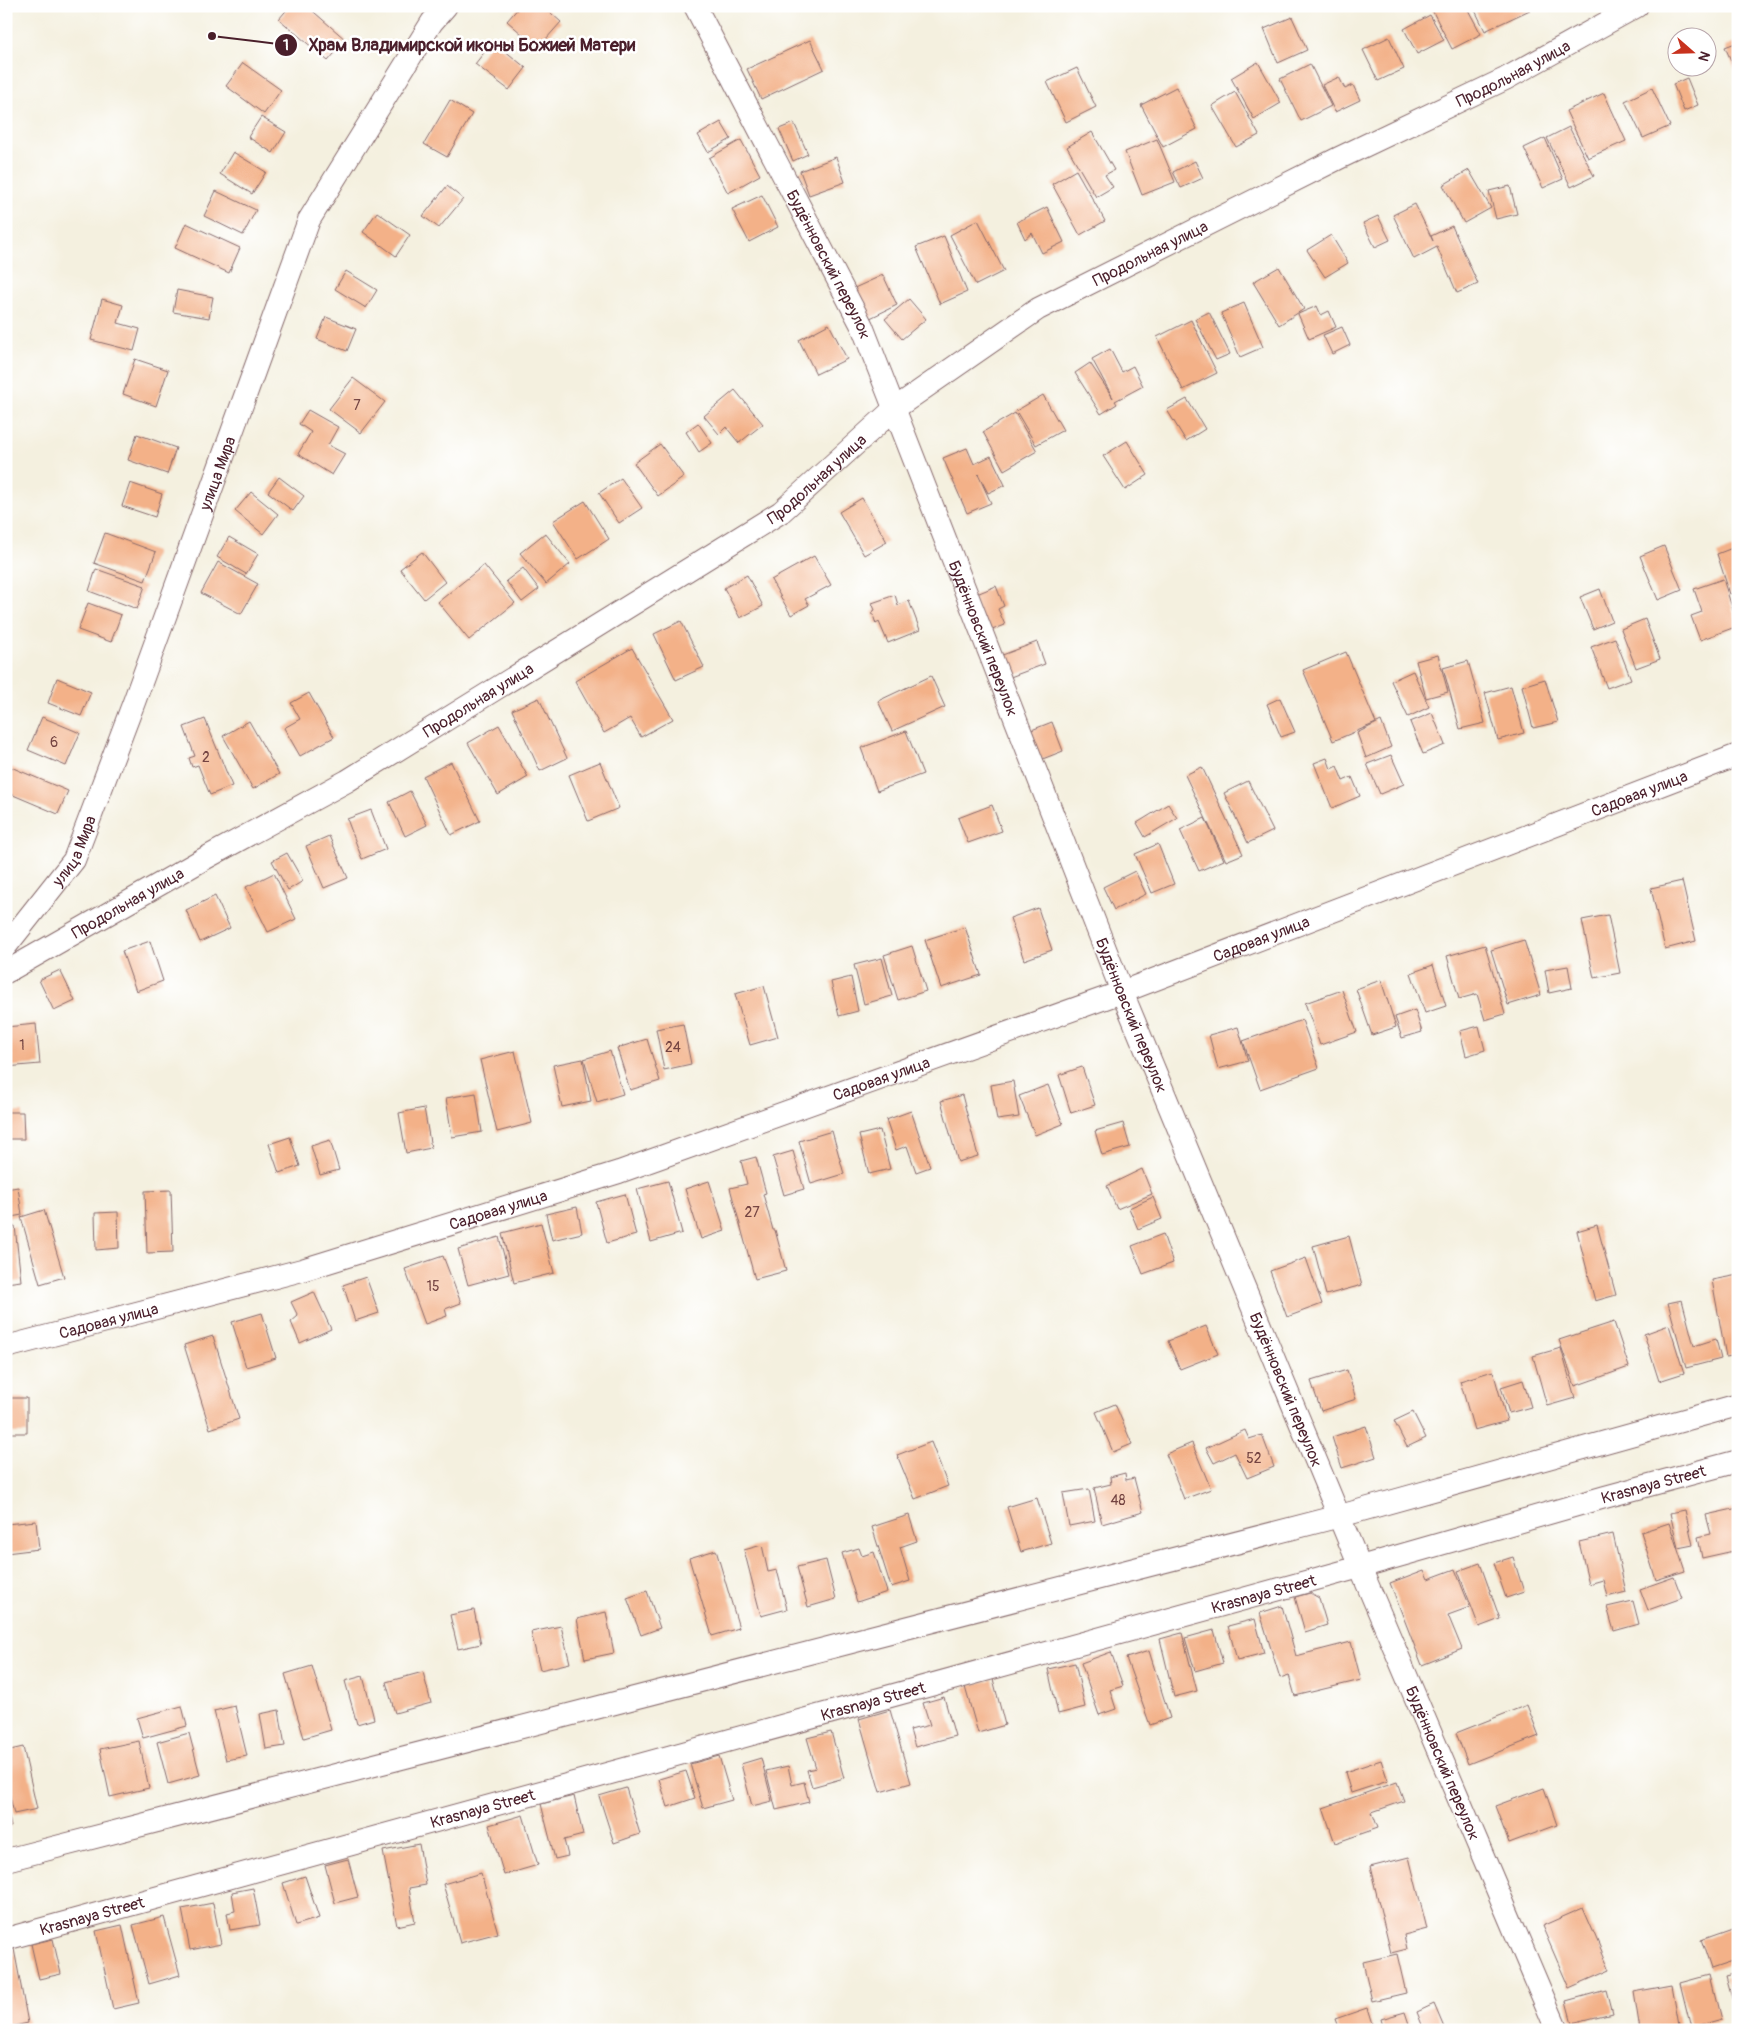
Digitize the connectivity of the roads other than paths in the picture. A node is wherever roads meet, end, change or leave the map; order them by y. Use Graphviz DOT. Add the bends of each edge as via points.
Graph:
graph roads {
  1 [pos="446,6"];
  2 [pos="695,6"];
  3 [pos="1637,6"];
  4 [pos="894,409"];
  5 [pos="1738,755"];
  6 [pos="6,946"];
  7 [pos="6,972"];
  8 [pos="1122,992"];
  9 [pos="6,1346"];
  10 [pos="1738,1405"];
  11 [pos="1738,1461"];
  12 [pos="1340,1516"];
  13 [pos="1360,1567"];
  14 [pos="6,1860"];
  15 [pos="6,1939"];
  16 [pos="1557,2030"];
  1 -- 6 [label="street, улица Мира" via="432,22 309,220 74,860"];
  2 -- 4 [label="street, Будённовский переулок" via="862,326"];
  3 -- 4 [label="street, Продольная улица" via="1505,79 1038,309"];
  4 -- 7 [label="street, Продольная улица" via="781,512 347,781"];
  4 -- 8 [label="street, Будённовский переулок"];
  5 -- 8 [label="street, Садовая улица"];
  8 -- 9 [label="street, Садовая улица" via="618,1172 302,1270"];
  8 -- 12 [label="street, Будённовский переулок"];
  10 -- 12 [label="street"];
  11 -- 13 [label="street, Krasnaya Street"];
  12 -- 13 [label="street, Будённовский переулок"];
  12 -- 14 [label="street"];
  13 -- 15 [label="street, Krasnaya Street"];
  13 -- 16 [label="street, Будённовский переулок"];
}
